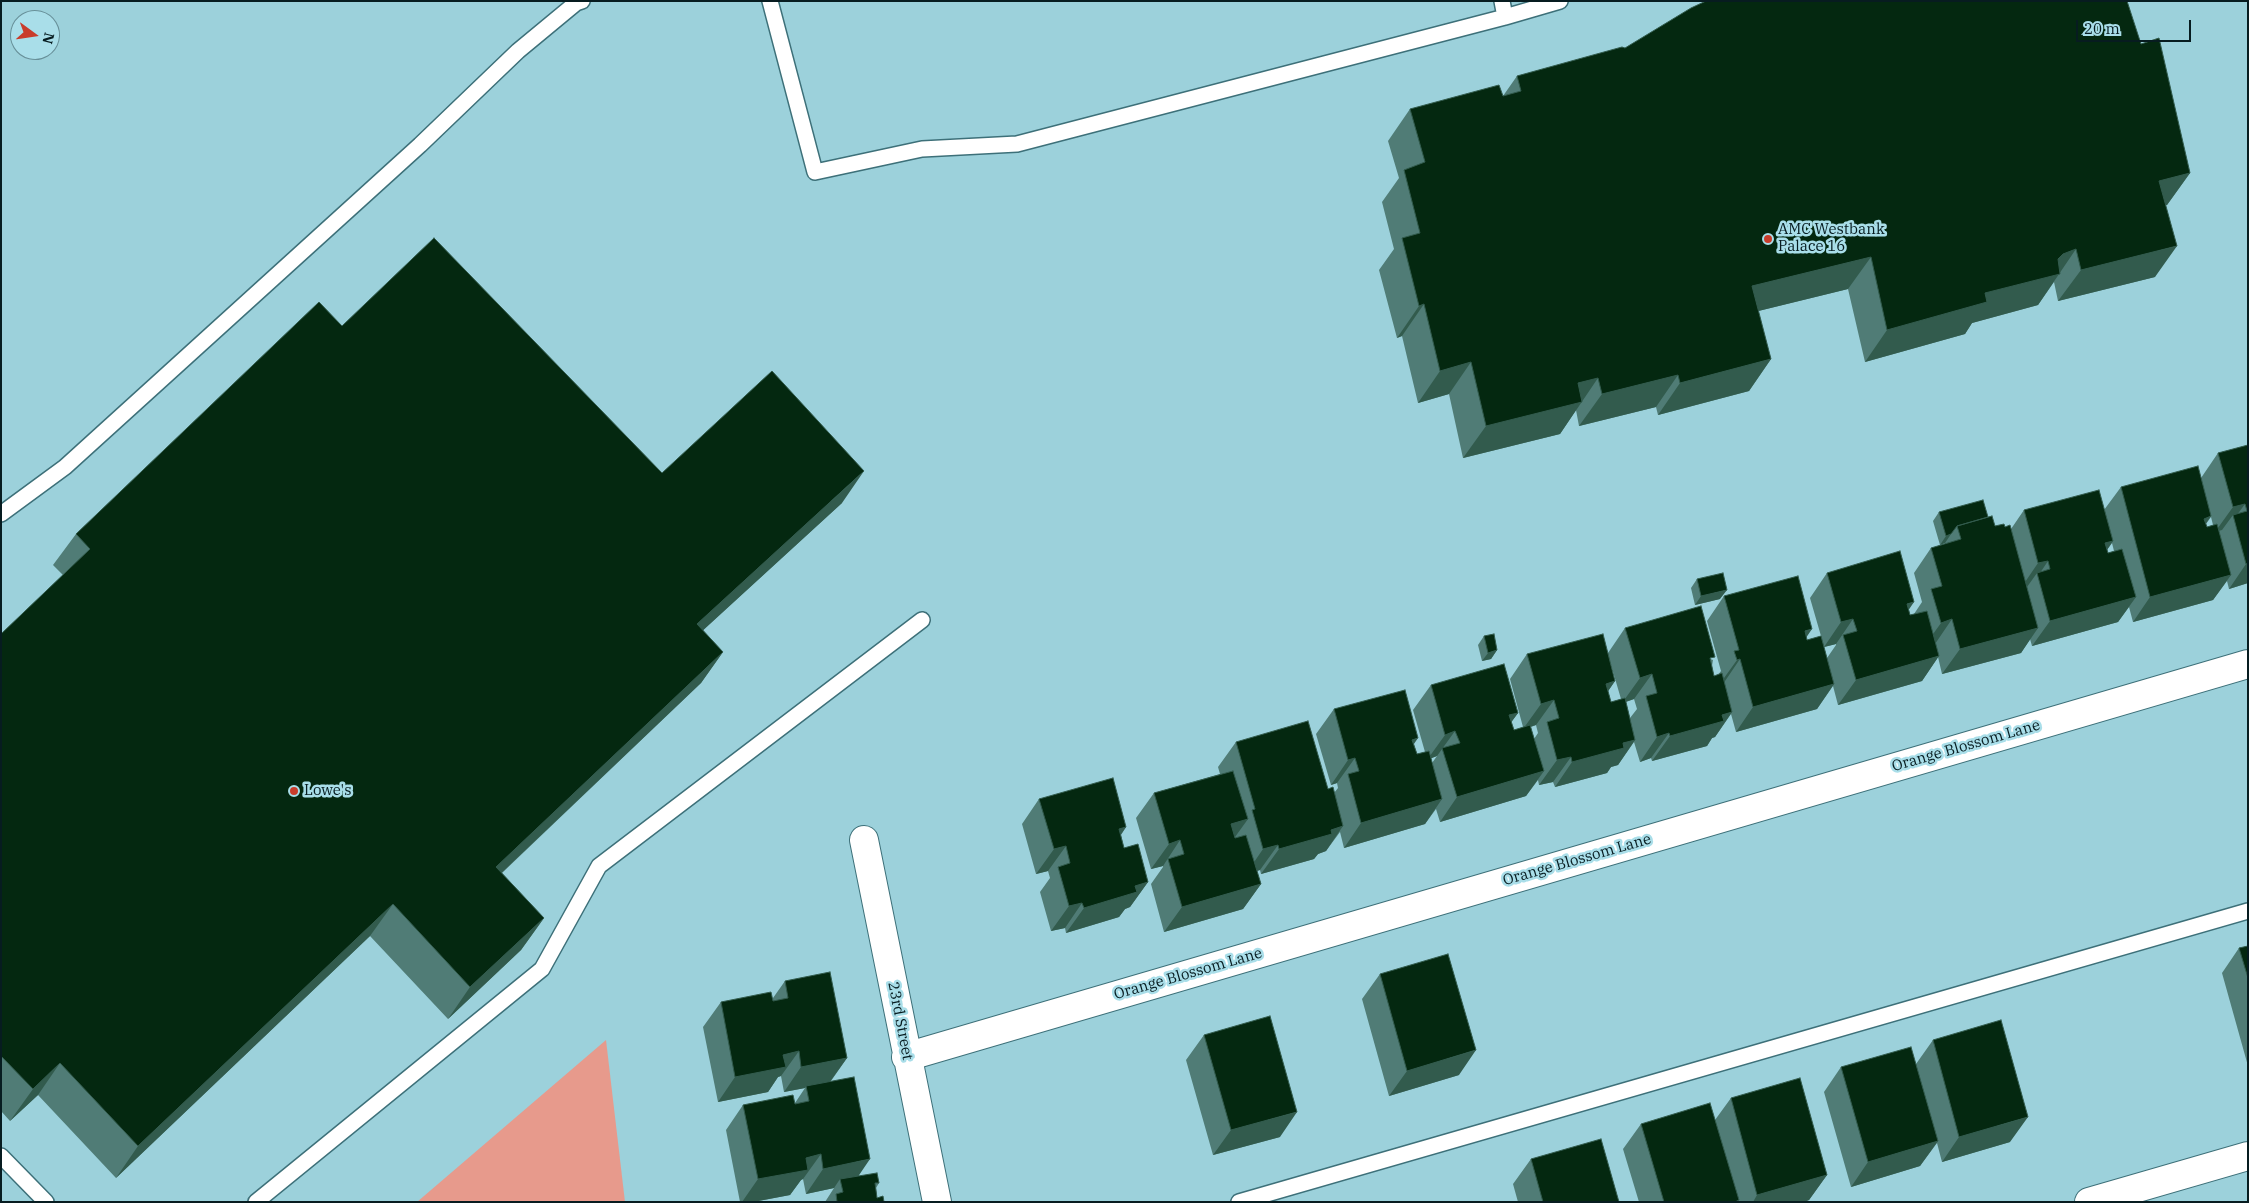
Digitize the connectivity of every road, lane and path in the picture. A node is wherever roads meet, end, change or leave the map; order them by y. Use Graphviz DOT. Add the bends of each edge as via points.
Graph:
graph roads {
  1 [pos="582,1"];
  2 [pos="770,1"];
  3 [pos="1502,1"];
  4 [pos="1560,1"];
  5 [pos="1505,17"];
  6 [pos="1,514"];
  7 [pos="922,620"];
  8 [pos="2248,664"];
  9 [pos="864,840"];
  10 [pos="2248,911"];
  11 [pos="906,1057"];
  12 [pos="1,1156"];
  13 [pos="2248,1156"];
  14 [pos="46,1202"];
  15 [pos="256,1202"];
  16 [pos="937,1202"];
  17 [pos="1240,1202"];
  18 [pos="2090,1202"];
  1 -- 6 [label="lane" via="518,51 420,145 65,467"];
  2 -- 5 [label="lane" via="815,172 922,149 1017,144"];
  3 -- 5 [label="lane"];
  4 -- 5 [label="lane"];
  7 -- 15 [label="lane" via="599,866 542,969"];
  8 -- 11 [label="street, Orange Blossom Lane"];
  9 -- 11 [label="street, 23rd Street"];
  10 -- 17 [label="lane"];
  11 -- 16 [label="street, 23rd Street"];
  12 -- 14 [label="lane"];
  13 -- 18 [label="street"];
}
